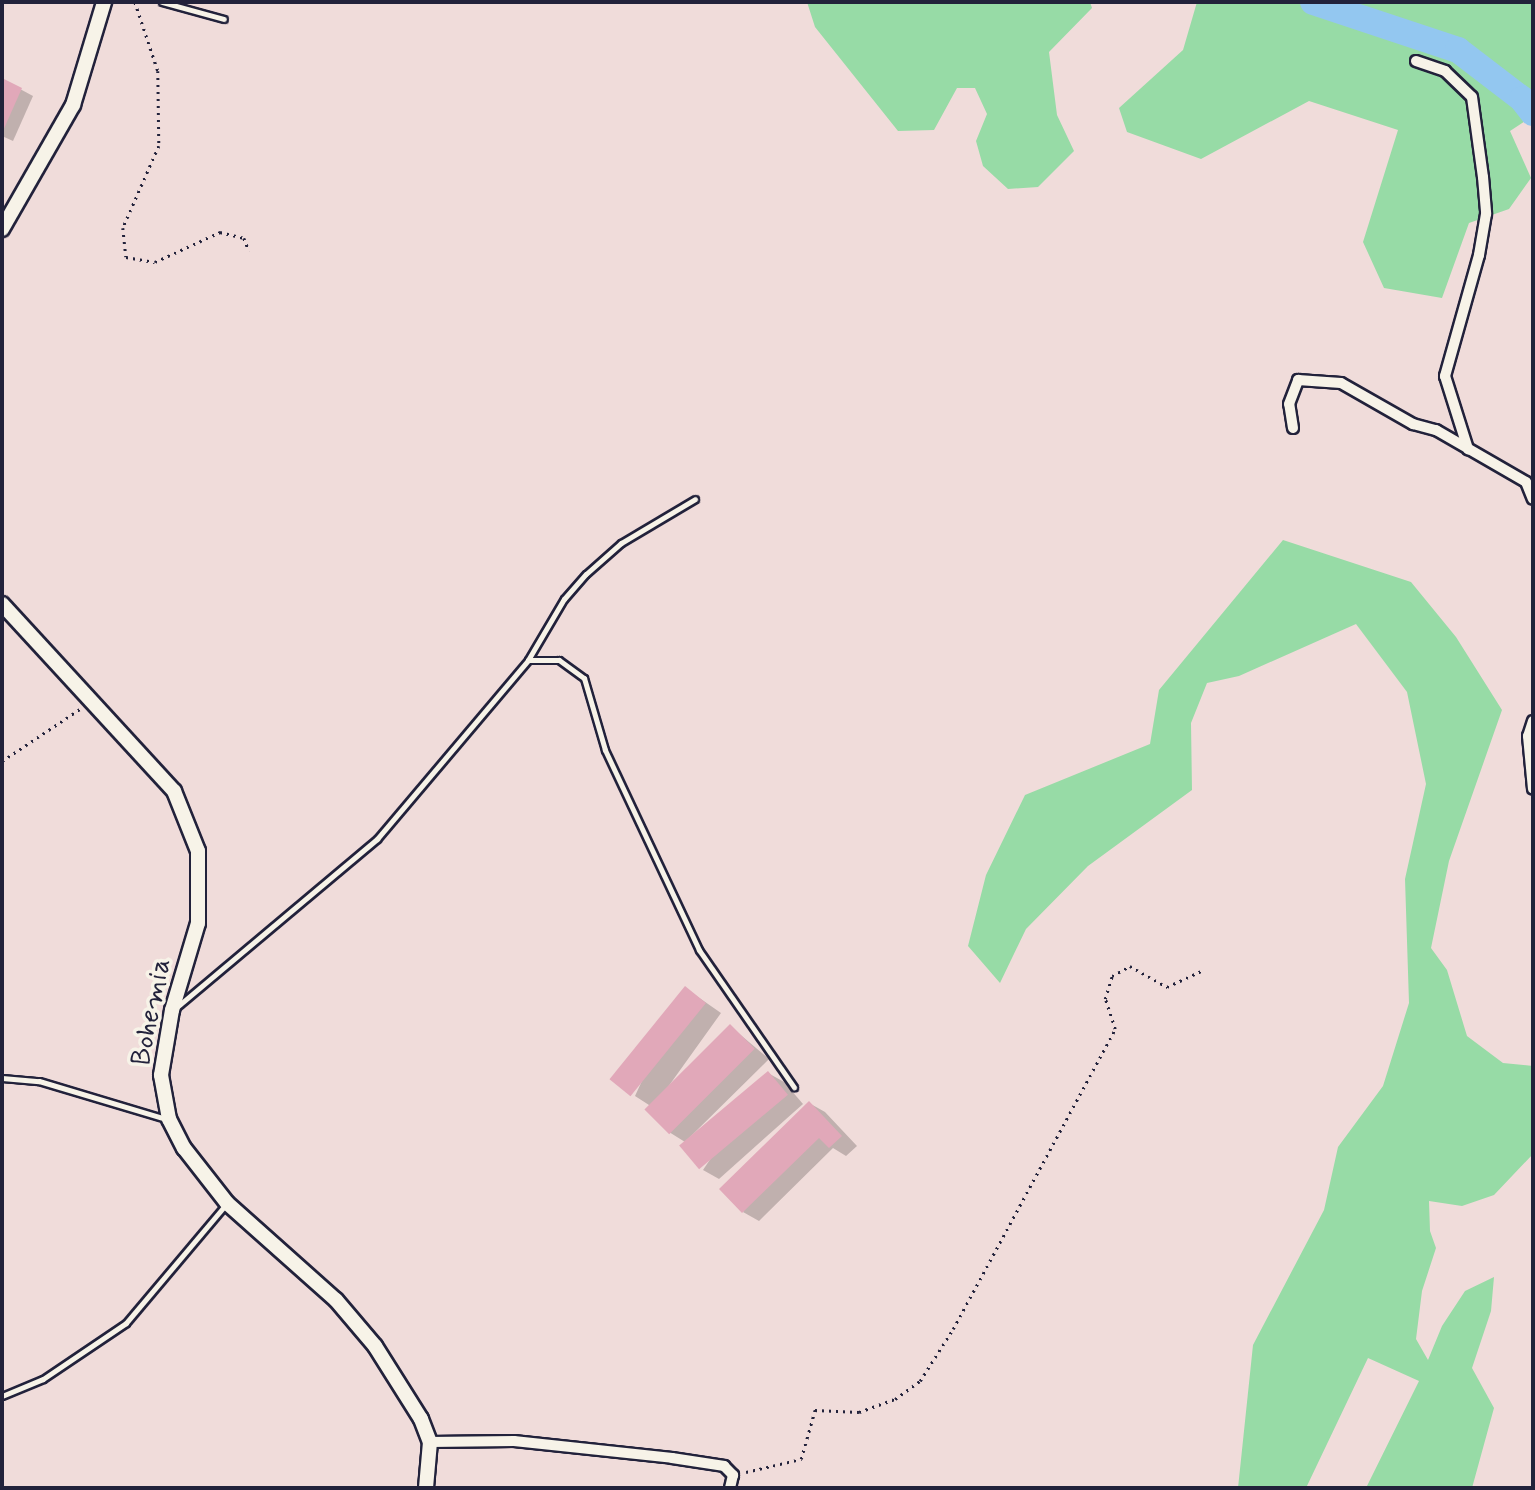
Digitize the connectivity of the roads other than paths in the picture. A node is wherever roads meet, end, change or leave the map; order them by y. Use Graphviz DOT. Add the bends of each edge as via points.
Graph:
graph roads {
  1 [pos="104,2"];
  2 [pos="162,2"];
  3 [pos="224,19"];
  4 [pos="1416,61"];
  5 [pos="2,229"];
  6 [pos="1293,428"];
  7 [pos="1468,449"];
  8 [pos="695,499"];
  9 [pos="1533,499"];
  10 [pos="2,604"];
  11 [pos="528,660"];
  12 [pos="1533,721"];
  13 [pos="1533,789"];
  14 [pos="172,1010"];
  15 [pos="2,1078"];
  16 [pos="794,1087"];
  17 [pos="169,1119"];
  18 [pos="227,1203"];
  19 [pos="2,1396"];
  20 [pos="430,1442"];
  21 [pos="426,1488"];
  22 [pos="730,1488"];
  1 -- 5 [label="street" via="74,106"];
  2 -- 3 [label="lane"];
  4 -- 7 [label="street" via="1446,71 1472,97 1481,164 1486,214 1479,256 1445,376"];
  6 -- 7 [label="street" via="1291,390 1298,380 1317,378 1354,388 1413,424 1437,429"];
  7 -- 9 [label="street" via="1525,482"];
  8 -- 11 [label="lane" via="621,543 586,574 564,598"];
  10 -- 14 [label="street, Bohemia" via="174,792 198,851 198,923"];
  11 -- 14 [label="lane" via="377,839"];
  11 -- 16 [label="lane" via="559,660 584,678 606,750 699,950"];
  12 -- 13 [label="street" via="1528,736"];
  14 -- 17 [label="street, Bohemia" via="162,1075"];
  15 -- 17 [label="lane" via="39,1082"];
  17 -- 18 [label="street, Bohemia" via="184,1148"];
  18 -- 19 [label="lane" via="126,1323 43,1379"];
  18 -- 20 [label="street, Bohemia" via="355,1320 421,1419"];
  20 -- 21 [label="street, Bohemia"];
  20 -- 22 [label="street" via="514,1441 672,1458 724,1466 733,1475"];
}
